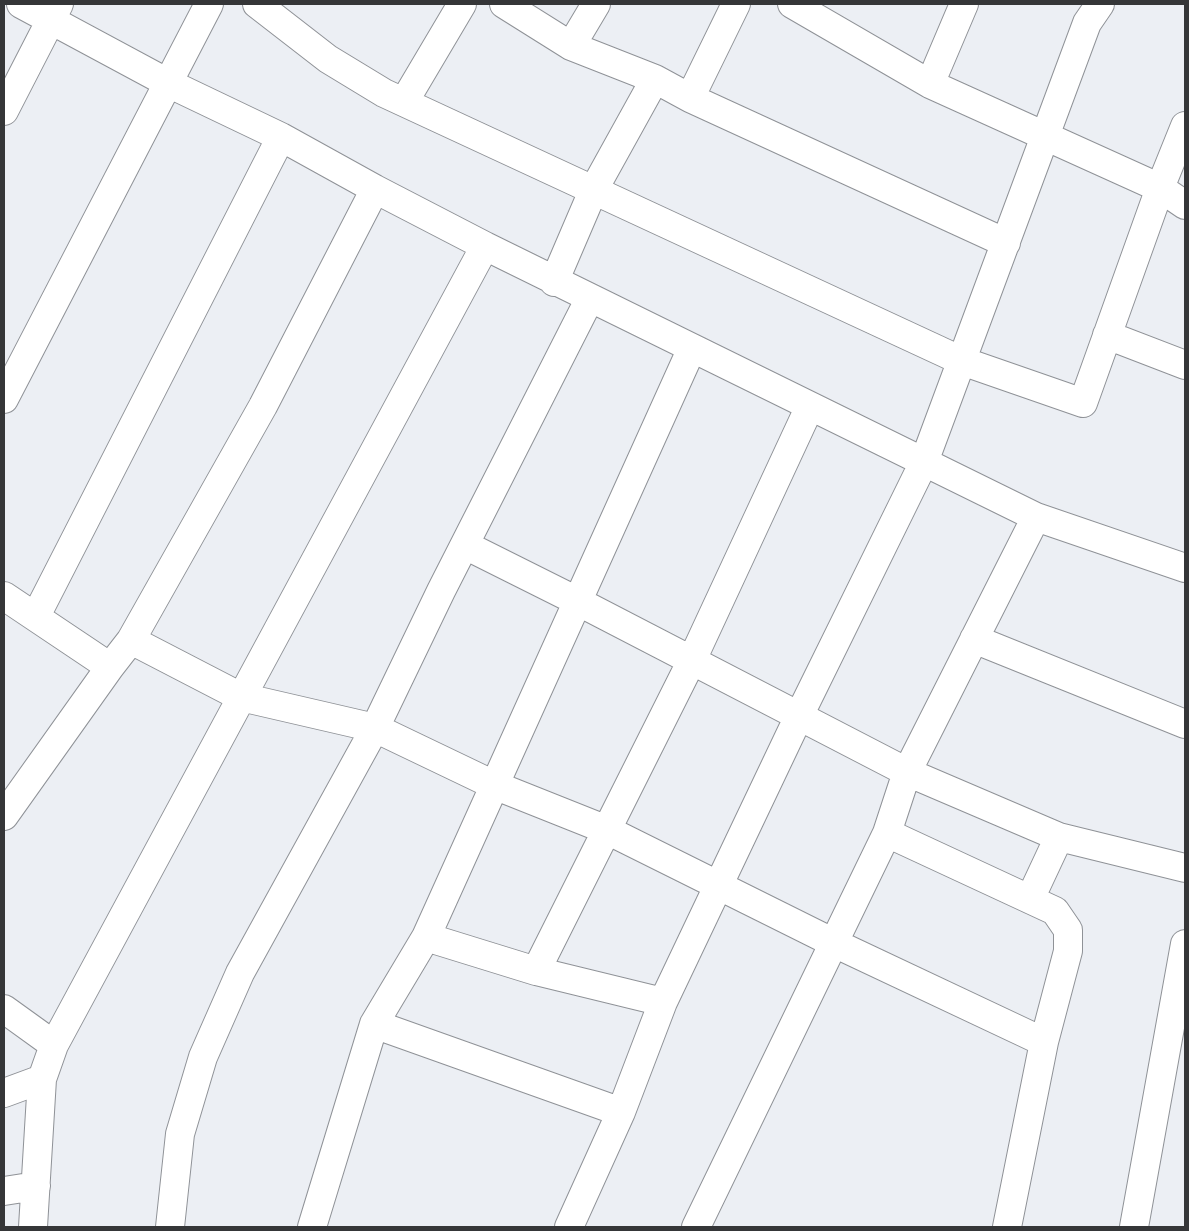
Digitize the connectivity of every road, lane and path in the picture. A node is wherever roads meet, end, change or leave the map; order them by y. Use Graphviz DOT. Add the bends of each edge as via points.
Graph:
graph roads {
  1 [pos="21,4"];
  2 [pos="209,4"];
  3 [pos="257,4"];
  4 [pos="462,4"];
  5 [pos="504,4"];
  6 [pos="596,4"];
  7 [pos="736,4"];
  8 [pos="792,4"];
  9 [pos="964,4"];
  10 [pos="1100,4"];
  11 [pos="55,12"];
  12 [pos="571,46"];
  13 [pos="654,79"];
  14 [pos="168,83"];
  15 [pos="930,84"];
  16 [pos="690,98"];
  17 [pos="404,102"];
  18 [pos="4,111"];
  19 [pos="1185,126"];
  20 [pos="1046,136"];
  21 [pos="281,137"];
  22 [pos="1160,188"];
  23 [pos="375,189"];
  24 [pos="593,191"];
  25 [pos="1185,205"];
  26 [pos="1006,243"];
  27 [pos="485,246"];
  28 [pos="554,282"];
  29 [pos="590,298"];
  30 [pos="1107,335"];
  31 [pos="692,348"];
  32 [pos="962,361"];
  33 [pos="1185,365"];
  34 [pos="4,398"];
  35 [pos="810,406"];
  36 [pos="924,462"];
  37 [pos="1036,517"];
  38 [pos="465,545"];
  39 [pos="1185,568"];
  40 [pos="578,600"];
  41 [pos="7,603"];
  42 [pos="36,616"];
  43 [pos="974,639"];
  44 [pos="131,640"];
  45 [pos="692,660"];
  46 [pos="110,667"];
  47 [pos="241,697"];
  48 [pos="798,716"];
  49 [pos="1185,724"];
  50 [pos="375,728"];
  51 [pos="907,772"];
  52 [pos="494,785"];
  53 [pos="4,816"];
  54 [pos="607,830"];
  55 [pos="887,833"];
  56 [pos="1059,837"];
  57 [pos="1185,868"];
  58 [pos="719,884"];
  59 [pos="1030,899"];
  60 [pos="426,937"];
  61 [pos="834,943"];
  62 [pos="1185,944"];
  63 [pos="536,971"];
  64 [pos="663,1002"];
  65 [pos="4,1009"];
  66 [pos="374,1024"];
  67 [pos="1044,1042"];
  68 [pos="54,1045"];
  69 [pos="1175,1057"];
  70 [pos="42,1079"];
  71 [pos="4,1094"];
  72 [pos="621,1112"];
  73 [pos="36,1186"];
  74 [pos="4,1191"];
  75 [pos="33,1227"];
  76 [pos="170,1227"];
  77 [pos="312,1227"];
  78 [pos="569,1227"];
  79 [pos="696,1227"];
  80 [pos="1007,1227"];
  81 [pos="1134,1227"];
  1 -- 11 [label="street"];
  2 -- 14 [label="street"];
  3 -- 17 [label="street" via="328,59"];
  4 -- 17 [label="street"];
  5 -- 12 [label="street"];
  6 -- 12 [label="street"];
  7 -- 16 [label="street"];
  8 -- 15 [label="street"];
  9 -- 15 [label="street"];
  10 -- 20 [label="street" via="1087,23"];
  11 -- 14 [label="street"];
  11 -- 18 [label="street"];
  12 -- 13 [label="street"];
  13 -- 16 [label="street"];
  13 -- 24 [label="street"];
  14 -- 21 [label="street"];
  14 -- 34 [label="street"];
  15 -- 20 [label="street"];
  16 -- 26 [label="street"];
  17 -- 24 [label="street"];
  19 -- 22 [label="street"];
  20 -- 22 [label="street"];
  20 -- 26 [label="street"];
  21 -- 23 [label="street"];
  21 -- 42 [label="street"];
  22 -- 25 [label="street"];
  22 -- 30 [label="street"];
  23 -- 27 [label="street"];
  23 -- 44 [label="street" via="263,406"];
  24 -- 28 [label="street"];
  24 -- 32 [label="street"];
  26 -- 32 [label="street"];
  27 -- 28 [label="street"];
  27 -- 47 [label="street"];
  28 -- 29 [label="street"];
  29 -- 31 [label="street"];
  29 -- 38 [label="street"];
  30 -- 32 [label="street" via="1083,403"];
  30 -- 33 [label="street"];
  31 -- 35 [label="street"];
  31 -- 40 [label="street"];
  32 -- 36 [label="street"];
  35 -- 36 [label="street"];
  35 -- 45 [label="street"];
  36 -- 37 [label="street"];
  36 -- 48 [label="street"];
  37 -- 39 [label="street"];
  37 -- 43 [label="street"];
  38 -- 40 [label="street"];
  38 -- 50 [label="street"];
  40 -- 45 [label="street"];
  40 -- 52 [label="street"];
  41 -- 42 [label="street"];
  42 -- 46 [label="street"];
  43 -- 49 [label="street"];
  43 -- 51 [label="street"];
  44 -- 46 [label="street"];
  44 -- 47 [label="street"];
  45 -- 48 [label="street"];
  45 -- 54 [label="street"];
  46 -- 53 [label="street"];
  47 -- 50 [label="street"];
  47 -- 68 [label="street"];
  48 -- 51 [label="street"];
  48 -- 58 [label="street"];
  50 -- 52 [label="street"];
  50 -- 76 [label="street" via="240,973 203,1057 180,1134"];
  51 -- 55 [label="street"];
  51 -- 56 [label="street"];
  52 -- 54 [label="street"];
  52 -- 60 [label="street"];
  54 -- 58 [label="street"];
  54 -- 63 [label="street"];
  55 -- 59 [label="street"];
  55 -- 61 [label="street"];
  56 -- 57 [label="street"];
  56 -- 59 [label="street"];
  58 -- 61 [label="street"];
  58 -- 64 [label="street"];
  59 -- 67 [label="street" via="1055,911 1068,930 1068,951"];
  60 -- 63 [label="street"];
  60 -- 66 [label="street"];
  61 -- 67 [label="street"];
  61 -- 79 [label="street"];
  62 -- 69 [label="street"];
  63 -- 64 [label="street"];
  64 -- 72 [label="street"];
  65 -- 68 [label="street"];
  66 -- 72 [label="street"];
  66 -- 77 [label="street"];
  67 -- 80 [label="street"];
  68 -- 70 [label="street"];
  69 -- 81 [label="street"];
  70 -- 71 [label="street"];
  70 -- 73 [label="street"];
  72 -- 78 [label="street"];
  73 -- 74 [label="street"];
  73 -- 75 [label="street"];
}
